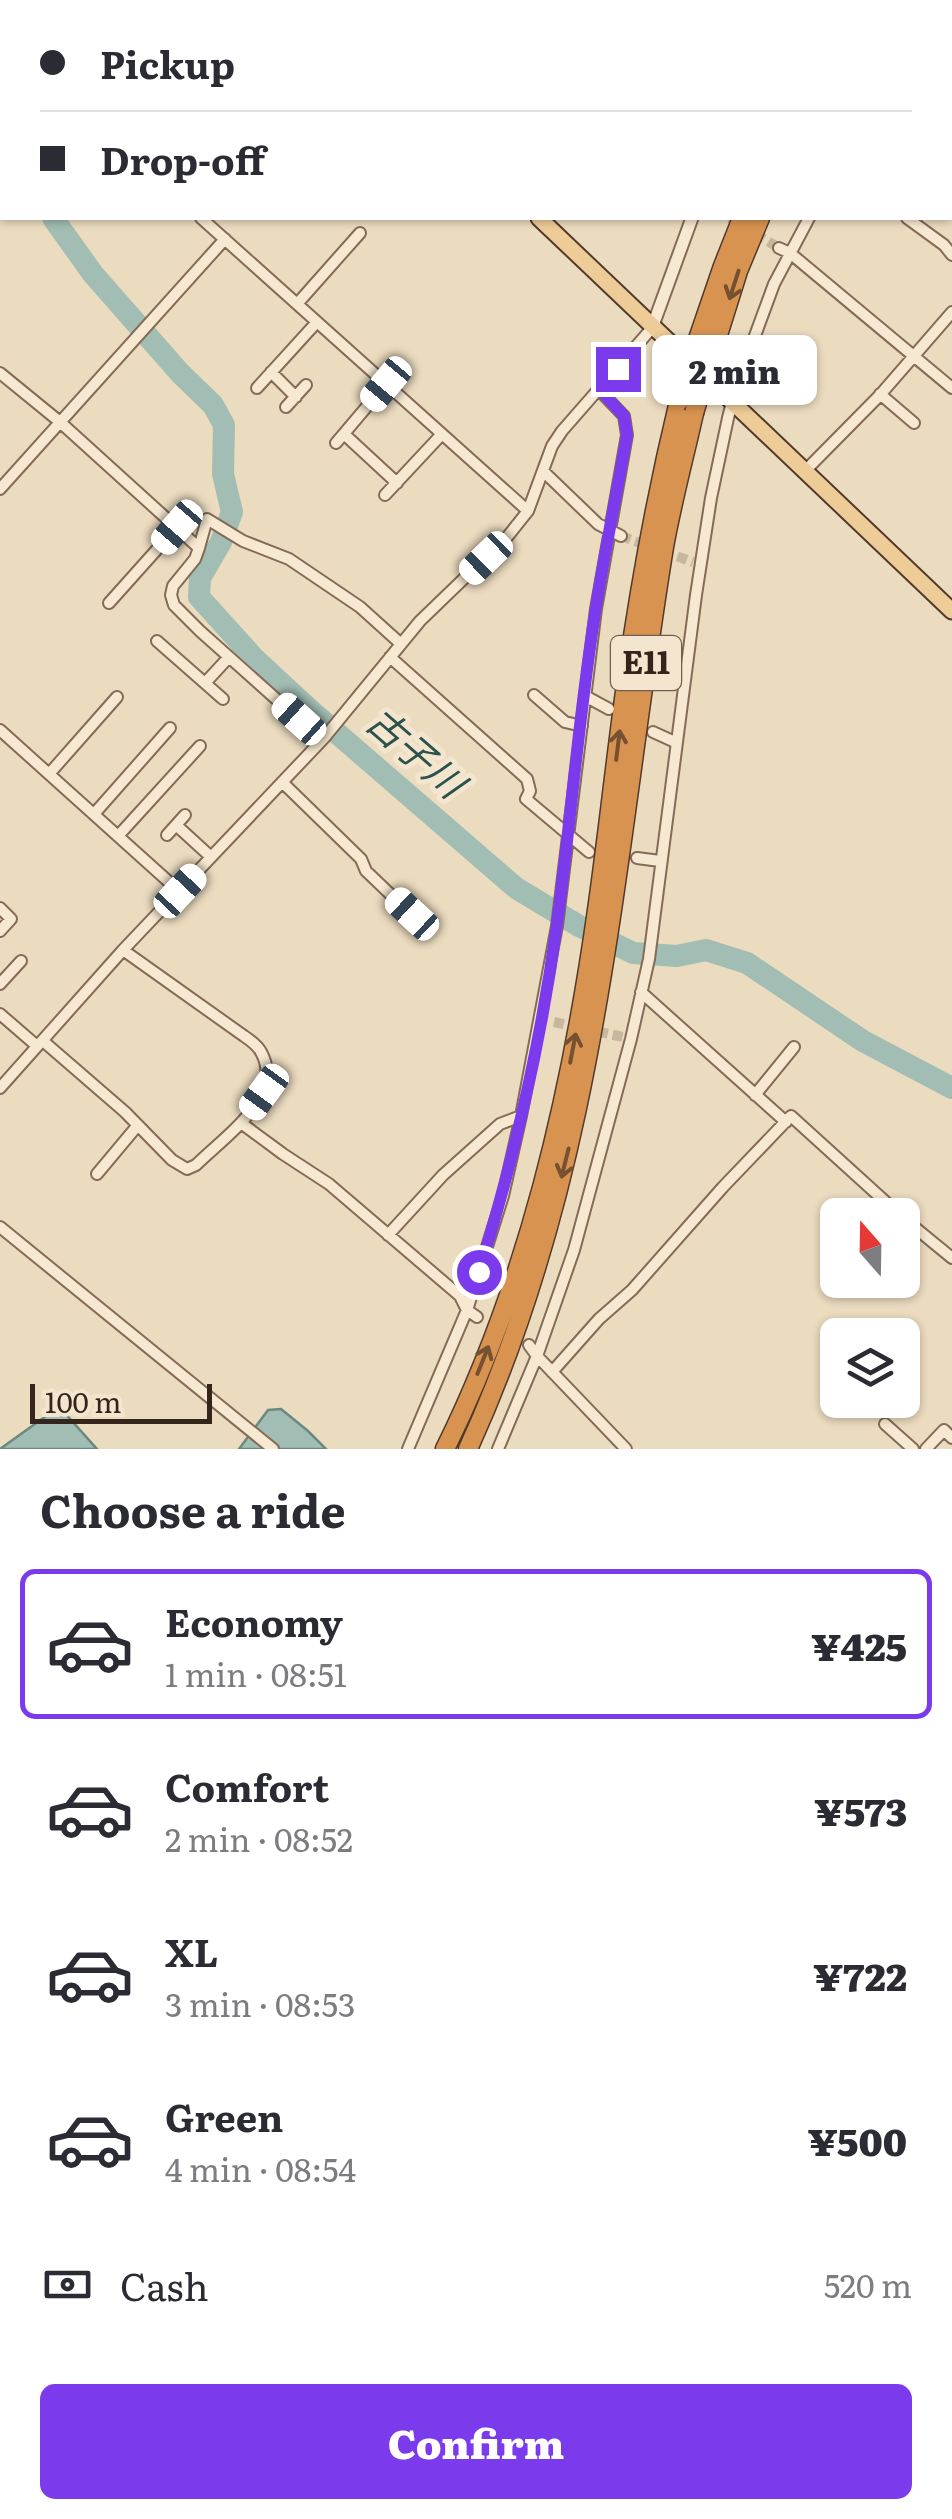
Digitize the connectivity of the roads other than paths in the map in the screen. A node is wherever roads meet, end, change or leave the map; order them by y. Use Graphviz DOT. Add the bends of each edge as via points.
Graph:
graph roads {
  1 [pos="203,220"];
  2 [pos="541,220"];
  3 [pos="691,220"];
  4 [pos="741,220"];
  5 [pos="759,220"];
  6 [pos="808,220"];
  7 [pos="910,220"];
  8 [pos="360,233"];
  9 [pos="224,239"];
  10 [pos="785,250"];
  11 [pos="952,255"];
  12 [pos="298,304"];
  13 [pos="952,312"];
  14 [pos="317,322"];
  15 [pos="652,328"];
  16 [pos="704,348"];
  17 [pos="913,358"];
  18 [pos="271,372"];
  19 [pos="0,373"];
  20 [pos="386,384"];
  21 [pos="306,386"];
  22 [pos="257,388"];
  23 [pos="952,388"];
  24 [pos="600,390"];
  25 [pos="880,394"];
  26 [pos="296,397"];
  27 [pos="733,403"];
  28 [pos="286,407"];
  29 [pos="60,422"];
  30 [pos="914,423"];
  31 [pos="442,434"];
  32 [pos="543,471"];
  33 [pos="806,471"];
  34 [pos="397,483"];
  35 [pos="0,490"];
  36 [pos="385,495"];
  37 [pos="528,511"];
  38 [pos="177,527"];
  39 [pos="616,533"];
  40 [pos="199,548"];
  41 [pos="110,604"];
  42 [pos="950,606"];
  43 [pos="157,641"];
  44 [pos="401,644"];
  45 [pos="229,657"];
  46 [pos="390,657"];
  47 [pos="205,683"];
  48 [pos="534,695"];
  49 [pos="585,696"];
  50 [pos="118,697"];
  51 [pos="223,699"];
  52 [pos="608,709"];
  53 [pos="582,726"];
  54 [pos="170,728"];
  55 [pos="0,730"];
  56 [pos="653,732"];
  57 [pos="323,739"];
  58 [pos="676,742"];
  59 [pos="200,746"];
  60 [pos="49,774"];
  61 [pos="282,782"];
  62 [pos="94,814"];
  63 [pos="184,815"];
  64 [pos="176,825"];
  65 [pos="167,835"];
  66 [pos="118,836"];
  67 [pos="568,836"];
  68 [pos="590,852"];
  69 [pos="212,857"];
  70 [pos="637,858"];
  71 [pos="660,861"];
  72 [pos="180,891"];
  73 [pos="0,908"];
  74 [pos="412,914"];
  75 [pos="0,932"];
  76 [pos="124,950"];
  77 [pos="22,960"];
  78 [pos="597,963"];
  79 [pos="0,984"];
  80 [pos="642,992"];
  81 [pos="0,1014"];
  82 [pos="540,1021"];
  83 [pos="554,1022"];
  84 [pos="40,1043"];
  85 [pos="794,1047"];
  86 [pos="0,1088"];
  87 [pos="755,1095"];
  88 [pos="521,1116"];
  89 [pos="786,1122"];
  90 [pos="242,1123"];
  91 [pos="138,1125"];
  92 [pos="97,1174"];
  93 [pos="881,1198"];
  94 [pos="0,1227"];
  95 [pos="920,1232"];
  96 [pos="388,1236"];
  97 [pos="952,1258"];
  98 [pos="472,1314"];
  99 [pos="529,1345"];
  100 [pos="536,1356"];
  101 [pos="552,1372"];
  102 [pos="886,1424"];
  103 [pos="952,1438"];
  104 [pos="273,1449"];
  105 [pos="408,1449"];
  106 [pos="444,1449"];
  107 [pos="468,1449"];
  108 [pos="498,1449"];
  109 [pos="626,1449"];
  110 [pos="914,1449"];
  111 [pos="926,1449"];
  1 -- 9 [label="street"];
  2 -- 15 [label="main road"];
  3 -- 15 [label="street"];
  4 -- 16 [label="highway, E11" via="722,266"];
  5 -- 16 [label="highway, E11, one-way"];
  6 -- 10 [label="street"];
  7 -- 11 [label="street"];
  8 -- 12 [label="street"];
  9 -- 12 [label="street"];
  9 -- 29 [label="street"];
  10 -- 17 [label="street"];
  10 -- 27 [label="street"];
  12 -- 14 [label="street"];
  13 -- 17 [label="street"];
  14 -- 18 [label="street"];
  14 -- 20 [label="street"];
  15 -- 24 [label="street"];
  15 -- 27 [label="main road"];
  16 -- 78 [label="highway, E11, bridge" via="663,468 628,673"];
  17 -- 23 [label="street"];
  17 -- 25 [label="street"];
  18 -- 22 [label="street"];
  18 -- 26 [label="street"];
  19 -- 29 [label="street"];
  20 -- 31 [label="street"];
  20 -- 34 [label="street" via="340,438"];
  21 -- 26 [label="street"];
  24 -- 32 [label="street" via="562,431"];
  24 -- 39 [label="street" via="627,426"];
  25 -- 30 [label="street"];
  25 -- 33 [label="street"];
  26 -- 28 [label="street"];
  27 -- 33 [label="main road"];
  27 -- 58 [label="street" via="697,562"];
  29 -- 35 [label="street"];
  29 -- 38 [label="street"];
  31 -- 34 [label="street"];
  31 -- 37 [label="street"];
  32 -- 37 [label="street"];
  32 -- 39 [label="street"];
  33 -- 42 [label="main road"];
  34 -- 36 [label="street"];
  37 -- 44 [label="street"];
  38 -- 40 [label="street"];
  38 -- 41 [label="street"];
  39 -- 49 [label="street" via="596,609"];
  40 -- 44 [label="street" via="207,520 213,522 289,559"];
  40 -- 45 [label="street" via="171,595 182,615"];
  43 -- 47 [label="street"];
  44 -- 46 [label="street"];
  45 -- 47 [label="street"];
  45 -- 57 [label="street"];
  46 -- 57 [label="street"];
  46 -- 67 [label="street" via="527,779 526,799"];
  47 -- 51 [label="street"];
  48 -- 53 [label="street" via="565,722"];
  49 -- 52 [label="street"];
  49 -- 53 [label="street"];
  50 -- 60 [label="street"];
  53 -- 67 [label="street"];
  54 -- 62 [label="street"];
  55 -- 60 [label="street"];
  56 -- 58 [label="street"];
  57 -- 61 [label="street"];
  58 -- 71 [label="street"];
  59 -- 66 [label="street"];
  60 -- 62 [label="street"];
  61 -- 69 [label="street"];
  61 -- 74 [label="street"];
  62 -- 66 [label="street"];
  63 -- 64 [label="street"];
  64 -- 65 [label="street"];
  64 -- 69 [label="street"];
  66 -- 72 [label="street"];
  67 -- 68 [label="street"];
  67 -- 82 [label="street"];
  69 -- 72 [label="street"];
  70 -- 71 [label="street"];
  71 -- 80 [label="street"];
  72 -- 76 [label="street"];
  73 -- 75 [label="street" via="11,919"];
  76 -- 84 [label="street"];
  76 -- 90 [label="street" via="261,1051 269,1078"];
  77 -- 79 [label="street"];
  106 -- 78 [label="highway, E11, one-way" via="508,1300"];
  78 -- 107 [label="highway, E11, one-way" via="581,1098 552,1219"];
  80 -- 87 [label="street"];
  80 -- 100 [label="street" via="574,1250"];
  81 -- 84 [label="street"];
  82 -- 83 [label="street"];
  82 -- 88 [label="street"];
  84 -- 86 [label="street"];
  84 -- 91 [label="street"];
  85 -- 87 [label="street"];
  87 -- 89 [label="street"];
  88 -- 96 [label="street" via="500,1124 443,1174"];
  88 -- 98 [label="street"];
  89 -- 93 [label="street" via="791,1116"];
  89 -- 101 [label="street"];
  90 -- 91 [label="street" via="187,1170"];
  90 -- 96 [label="street" via="329,1184"];
  91 -- 92 [label="street"];
  94 -- 104 [label="street"];
  95 -- 97 [label="street"];
  96 -- 98 [label="street" via="460,1296"];
  98 -- 105 [label="street"];
  99 -- 100 [label="street"];
  100 -- 101 [label="street"];
  100 -- 108 [label="street"];
  101 -- 109 [label="street"];
  102 -- 110 [label="street"];
  103 -- 111 [label="street" via="944,1430"];
}
